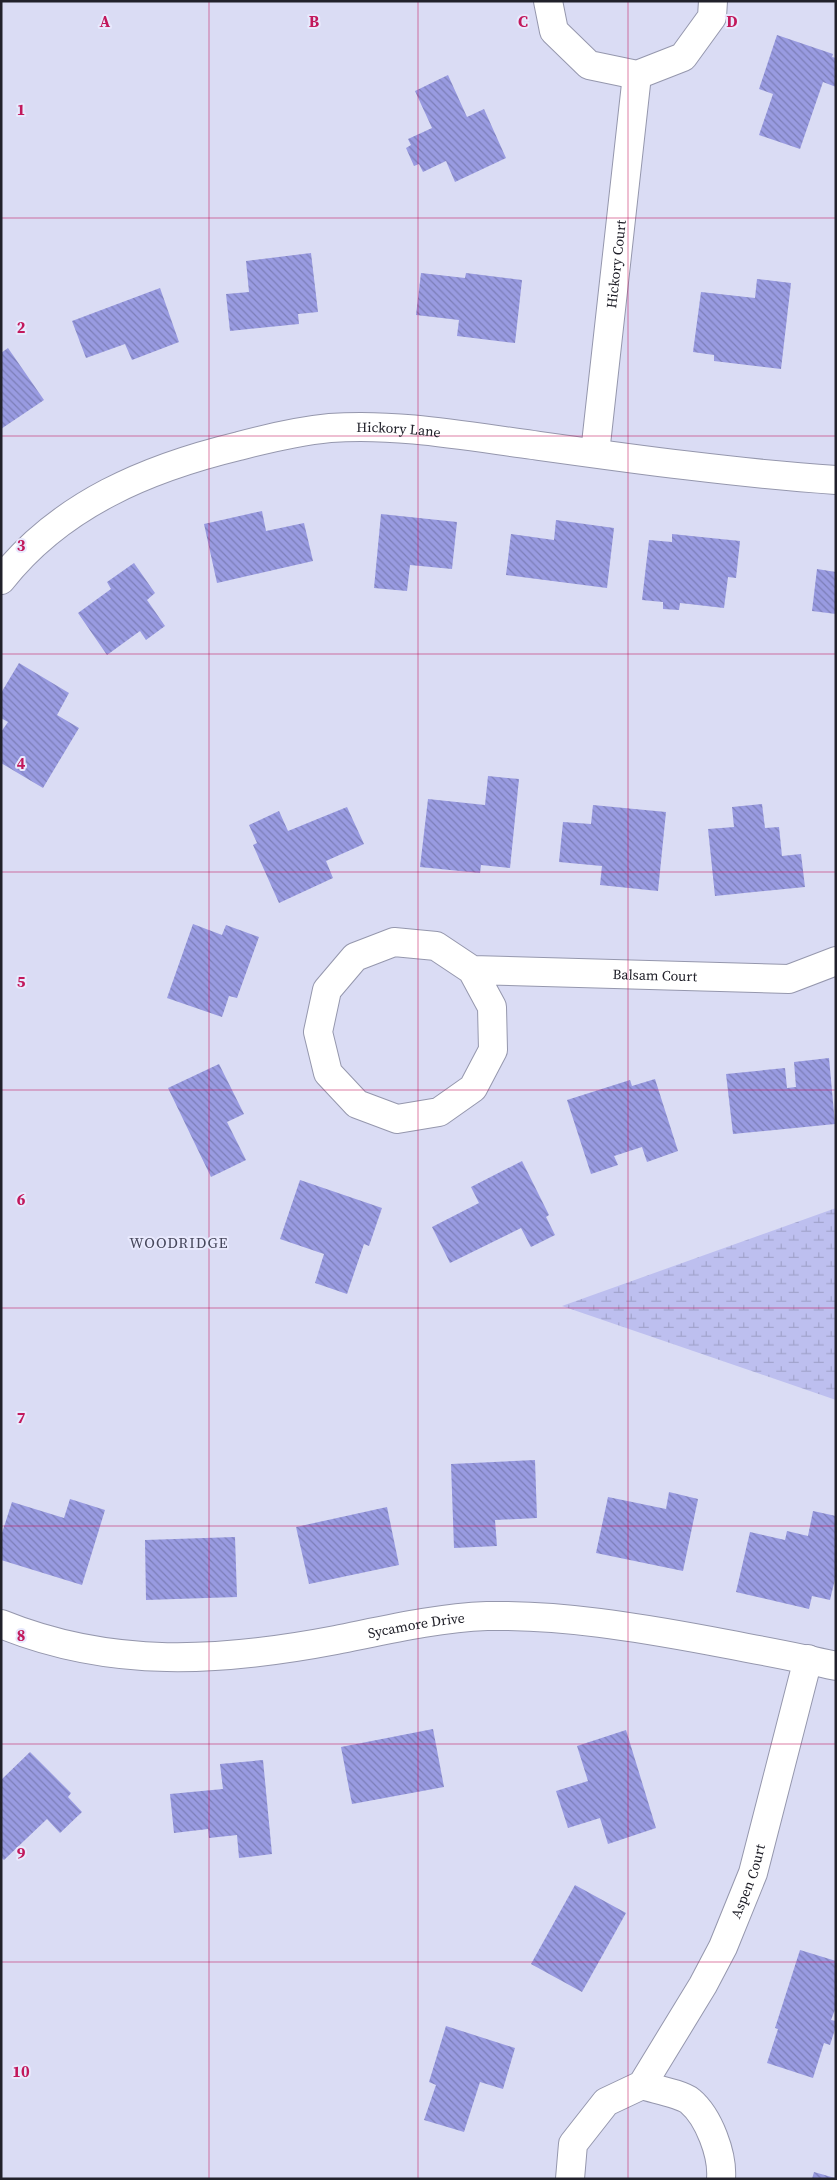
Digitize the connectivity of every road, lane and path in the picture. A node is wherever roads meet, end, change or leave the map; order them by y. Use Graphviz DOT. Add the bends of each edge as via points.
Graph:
graph roads {
  1 [pos="548,1"];
  2 [pos="713,1"];
  3 [pos="637,75"];
  4 [pos="596,453"];
  5 [pos="836,480"];
  6 [pos="1,580"];
  7 [pos="836,961"];
  8 [pos="472,970"];
  9 [pos="1,1624"];
  10 [pos="808,1660"];
  11 [pos="836,1666"];
  12 [pos="642,2085"];
  13 [pos="570,2179"];
  14 [pos="721,2179"];
  1 -- 3 [label="street" via="554,31 589,65"];
  2 -- 3 [label="street" via="712,17 683,57"];
  3 -- 4 [label="street, Hickory Court"];
  4 -- 5 [label="street, Hickory Lane" via="738,472"];
  4 -- 6 [label="street, Hickory Lane" via="415,430 330,428 288,434 199,456 157,469 116,487 76,510 40,539"];
  7 -- 8 [label="street, Balsam Court" via="789,979"];
  8 -- 8 [label="street" via="436,946 394,942 355,957 327,990 318,1032 328,1073 357,1104 397,1119 439,1112 473,1088 493,1050 492,1008"];
  9 -- 10 [label="street, Sycamore Drive" via="65,1646 152,1658 245,1655 432,1621 537,1616 647,1629"];
  10 -- 11 [label="street, Sycamore Drive"];
  10 -- 12 [label="street, Aspen Court" via="769,1803 764,1834 739,1910 703,1985"];
  12 -- 13 [label="street" via="606,2102 573,2144"];
  12 -- 14 [label="street" via="690,2101 710,2129 722,2167"];
}
